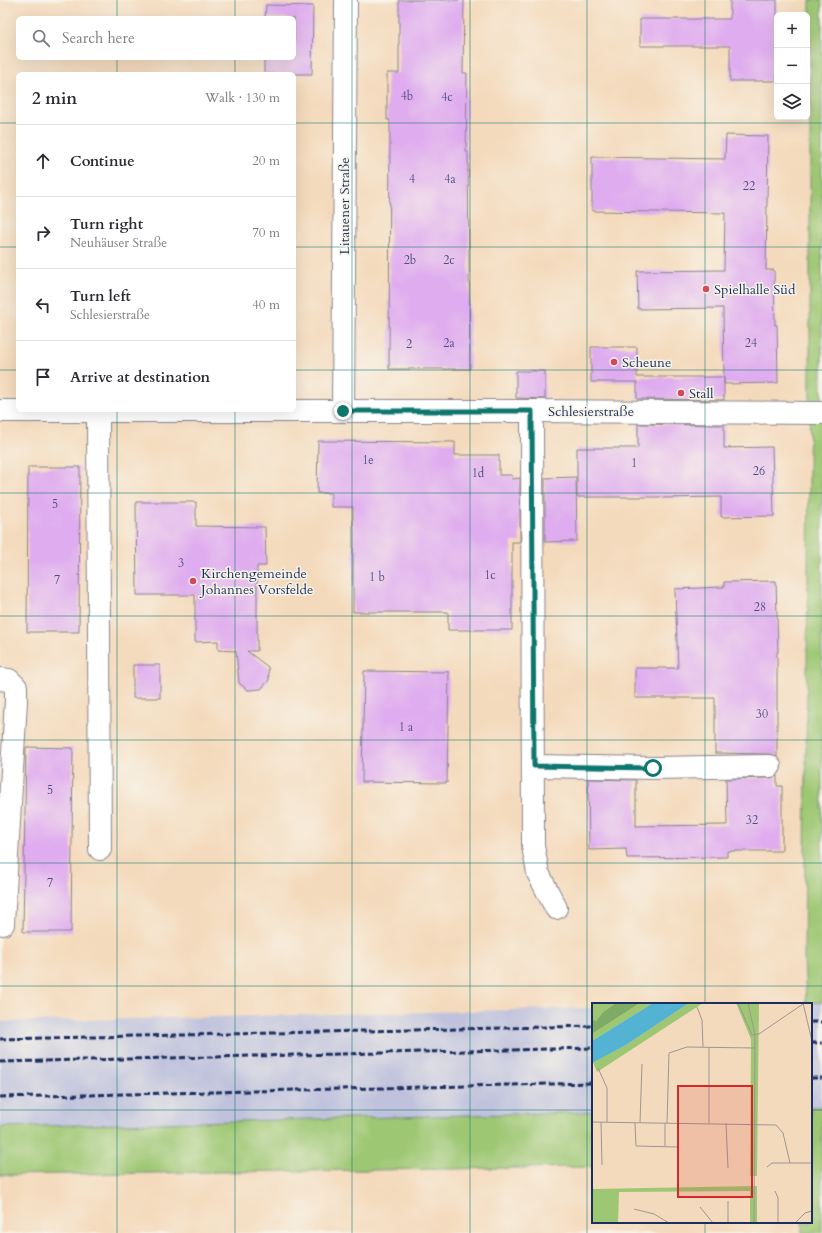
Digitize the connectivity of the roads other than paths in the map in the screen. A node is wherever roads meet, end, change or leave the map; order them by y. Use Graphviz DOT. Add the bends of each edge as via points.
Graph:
graph roads {
  1 [pos="346,0"];
  2 [pos="0,411"];
  3 [pos="16,411"];
  4 [pos="296,411"];
  5 [pos="343,411"];
  6 [pos="532,411"];
  7 [pos="98,412"];
  8 [pos="822,413"];
  9 [pos="0,679"];
  10 [pos="534,766"];
  11 [pos="770,766"];
  12 [pos="100,849"];
  13 [pos="556,908"];
  14 [pos="3,924"];
  1 -- 5 [label="street, Litauener Straße"];
  2 -- 3 [label="street, Schlesierstraße"];
  4 -- 5 [label="street, Schlesierstraße"];
  5 -- 6 [label="street, Schlesierstraße"];
  6 -- 8 [label="street, Schlesierstraße"];
  6 -- 10 [label="street"];
  7 -- 12 [label="street"];
  9 -- 14 [label="street" via="9,680 16,687"];
  10 -- 11 [label="street"];
  10 -- 13 [label="street" via="534,853 538,873"];
}
